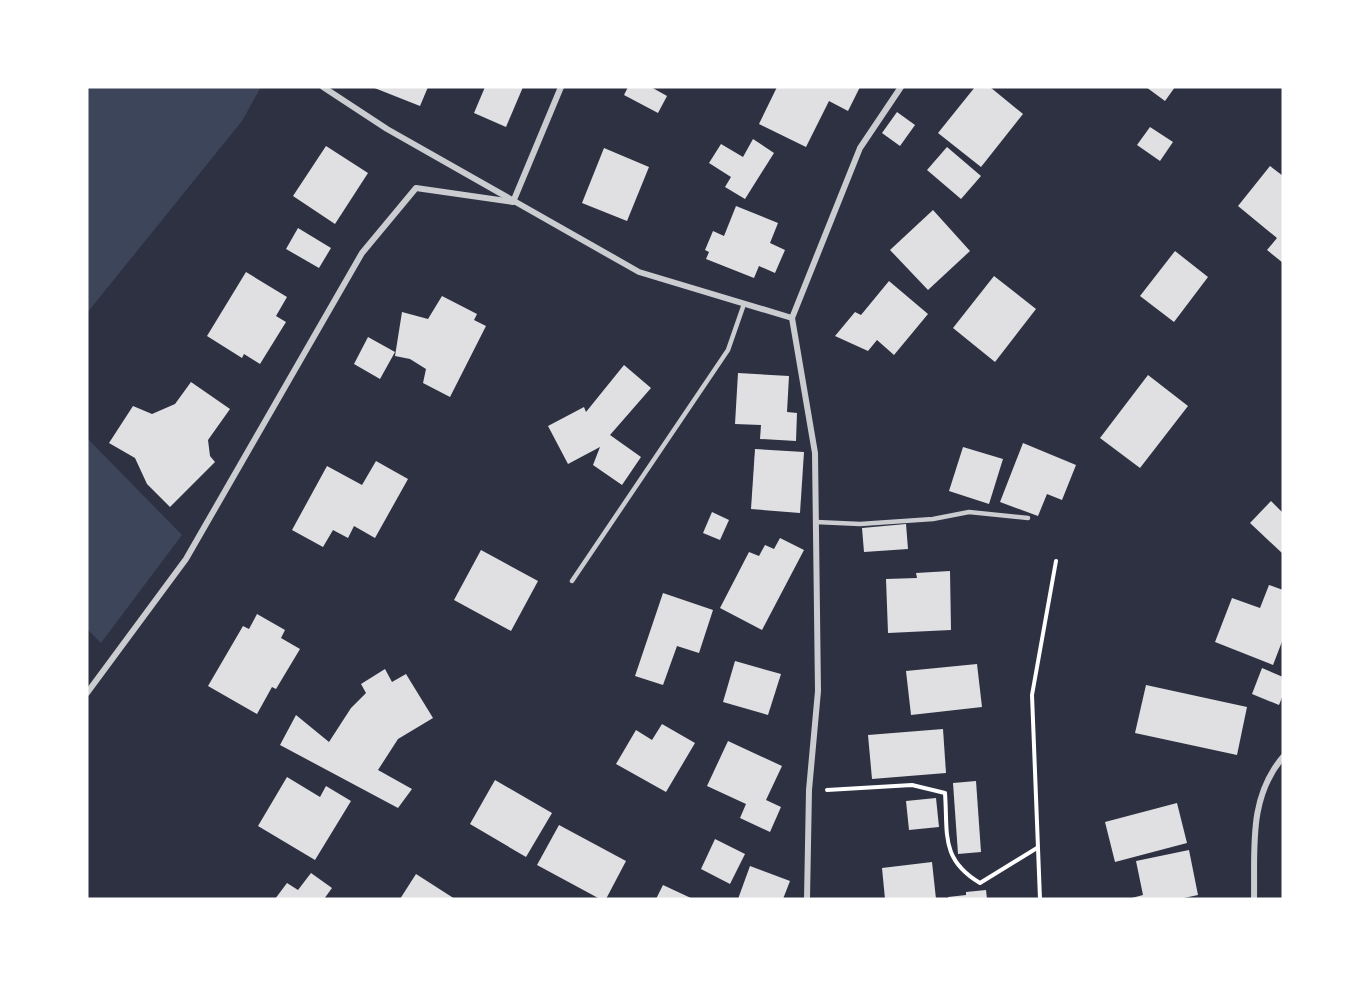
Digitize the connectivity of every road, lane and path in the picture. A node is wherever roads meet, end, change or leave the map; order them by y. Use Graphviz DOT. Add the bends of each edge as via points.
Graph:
graph roads {
  1 [pos="323,87"];
  2 [pos="561,87"];
  3 [pos="901,87"];
  4 [pos="513,202"];
  5 [pos="744,304"];
  6 [pos="792,318"];
  7 [pos="1028,518"];
  8 [pos="816,522"];
  9 [pos="1056,561"];
  10 [pos="572,581"];
  11 [pos="87,693"];
  12 [pos="1283,758"];
  13 [pos="809,790"];
  14 [pos="1037,848"];
  15 [pos="807,899"];
  16 [pos="1040,899"];
  17 [pos="1254,899"];
  1 -- 4 [label="street"];
  2 -- 4 [label="street"];
  3 -- 6 [label="street" via="860,147"];
  4 -- 5 [label="street" via="639,272"];
  4 -- 11 [label="street" via="416,188 362,253 186,559"];
  5 -- 6 [label="street"];
  5 -- 10 [label="lane" via="728,350"];
  6 -- 8 [label="street" via="815,453"];
  7 -- 8 [label="lane" via="969,512 860,525"];
  8 -- 13 [label="street" via="818,691"];
  9 -- 14 [label="path" via="1032,695"];
  12 -- 17 [label="street" via="1262,790 1255,820"];
  13 -- 14 [label="path" via="912,785 945,793 950,854 965,874 980,883"];
  13 -- 15 [label="street"];
  14 -- 16 [label="path"];
}
